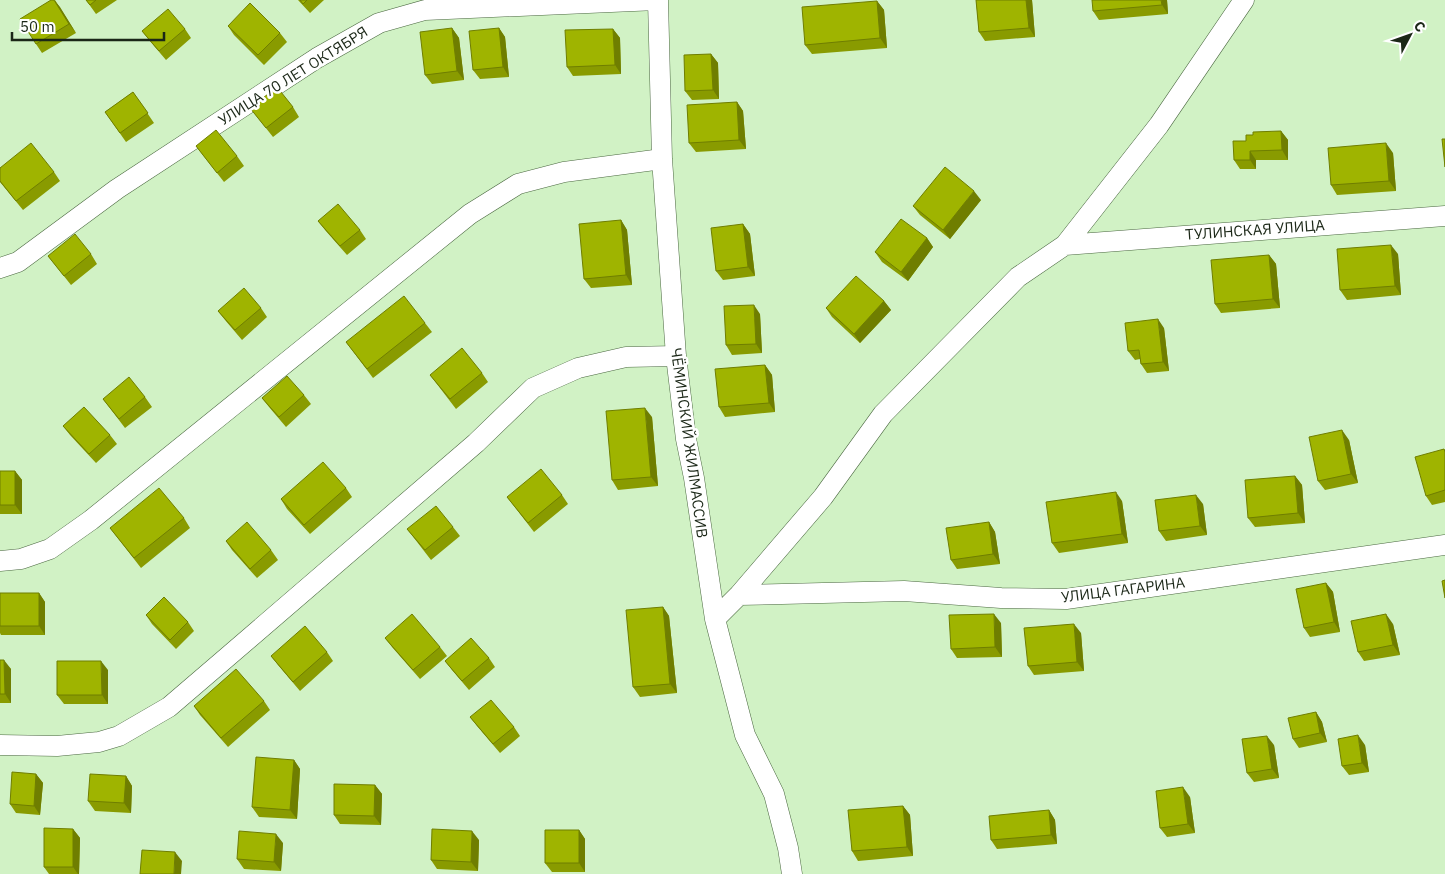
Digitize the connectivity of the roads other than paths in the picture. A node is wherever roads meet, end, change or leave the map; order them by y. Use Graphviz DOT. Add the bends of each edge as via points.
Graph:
graph roads {
  1 [pos="657,0"];
  2 [pos="1244,0"];
  3 [pos="662,159"];
  4 [pos="1445,216"];
  5 [pos="1065,245"];
  6 [pos="0,268"];
  7 [pos="676,356"];
  8 [pos="1445,545"];
  9 [pos="0,561"];
  10 [pos="739,595"];
  11 [pos="715,619"];
  12 [pos="0,745"];
  13 [pos="792,874"];
  1 -- 3 [label="street, ЧЁМИНСКИЙ ЖИЛМАССИВ"];
  1 -- 6 [label="street, УЛИЦА 70 ЛЕТ ОКТЯБРЯ" via="425,10 379,22 317,58 117,189 18,262"];
  2 -- 5 [label="street" via="1159,125"];
  3 -- 7 [label="street, ЧЁМИНСКИЙ ЖИЛМАССИВ"];
  3 -- 9 [label="street" via="564,172 518,184 470,214 91,520 50,549 21,559"];
  4 -- 5 [label="street, ТУЛИНСКАЯ УЛИЦА"];
  5 -- 10 [label="street" via="1018,277 883,414 823,497"];
  7 -- 11 [label="street, ЧЁМИНСКИЙ ЖИЛМАССИВ"];
  7 -- 12 [label="street" via="626,357 578,368 533,388 476,443 218,665 168,706 119,736 99,742 57,746"];
  8 -- 10 [label="street, УЛИЦА ГАГАРИНА" via="1066,599 904,591"];
  10 -- 11 [label="street"];
  11 -- 13 [label="street, ЧЁМИНСКИЙ ЖИЛМАССИВ" via="745,735 774,794"];
}
